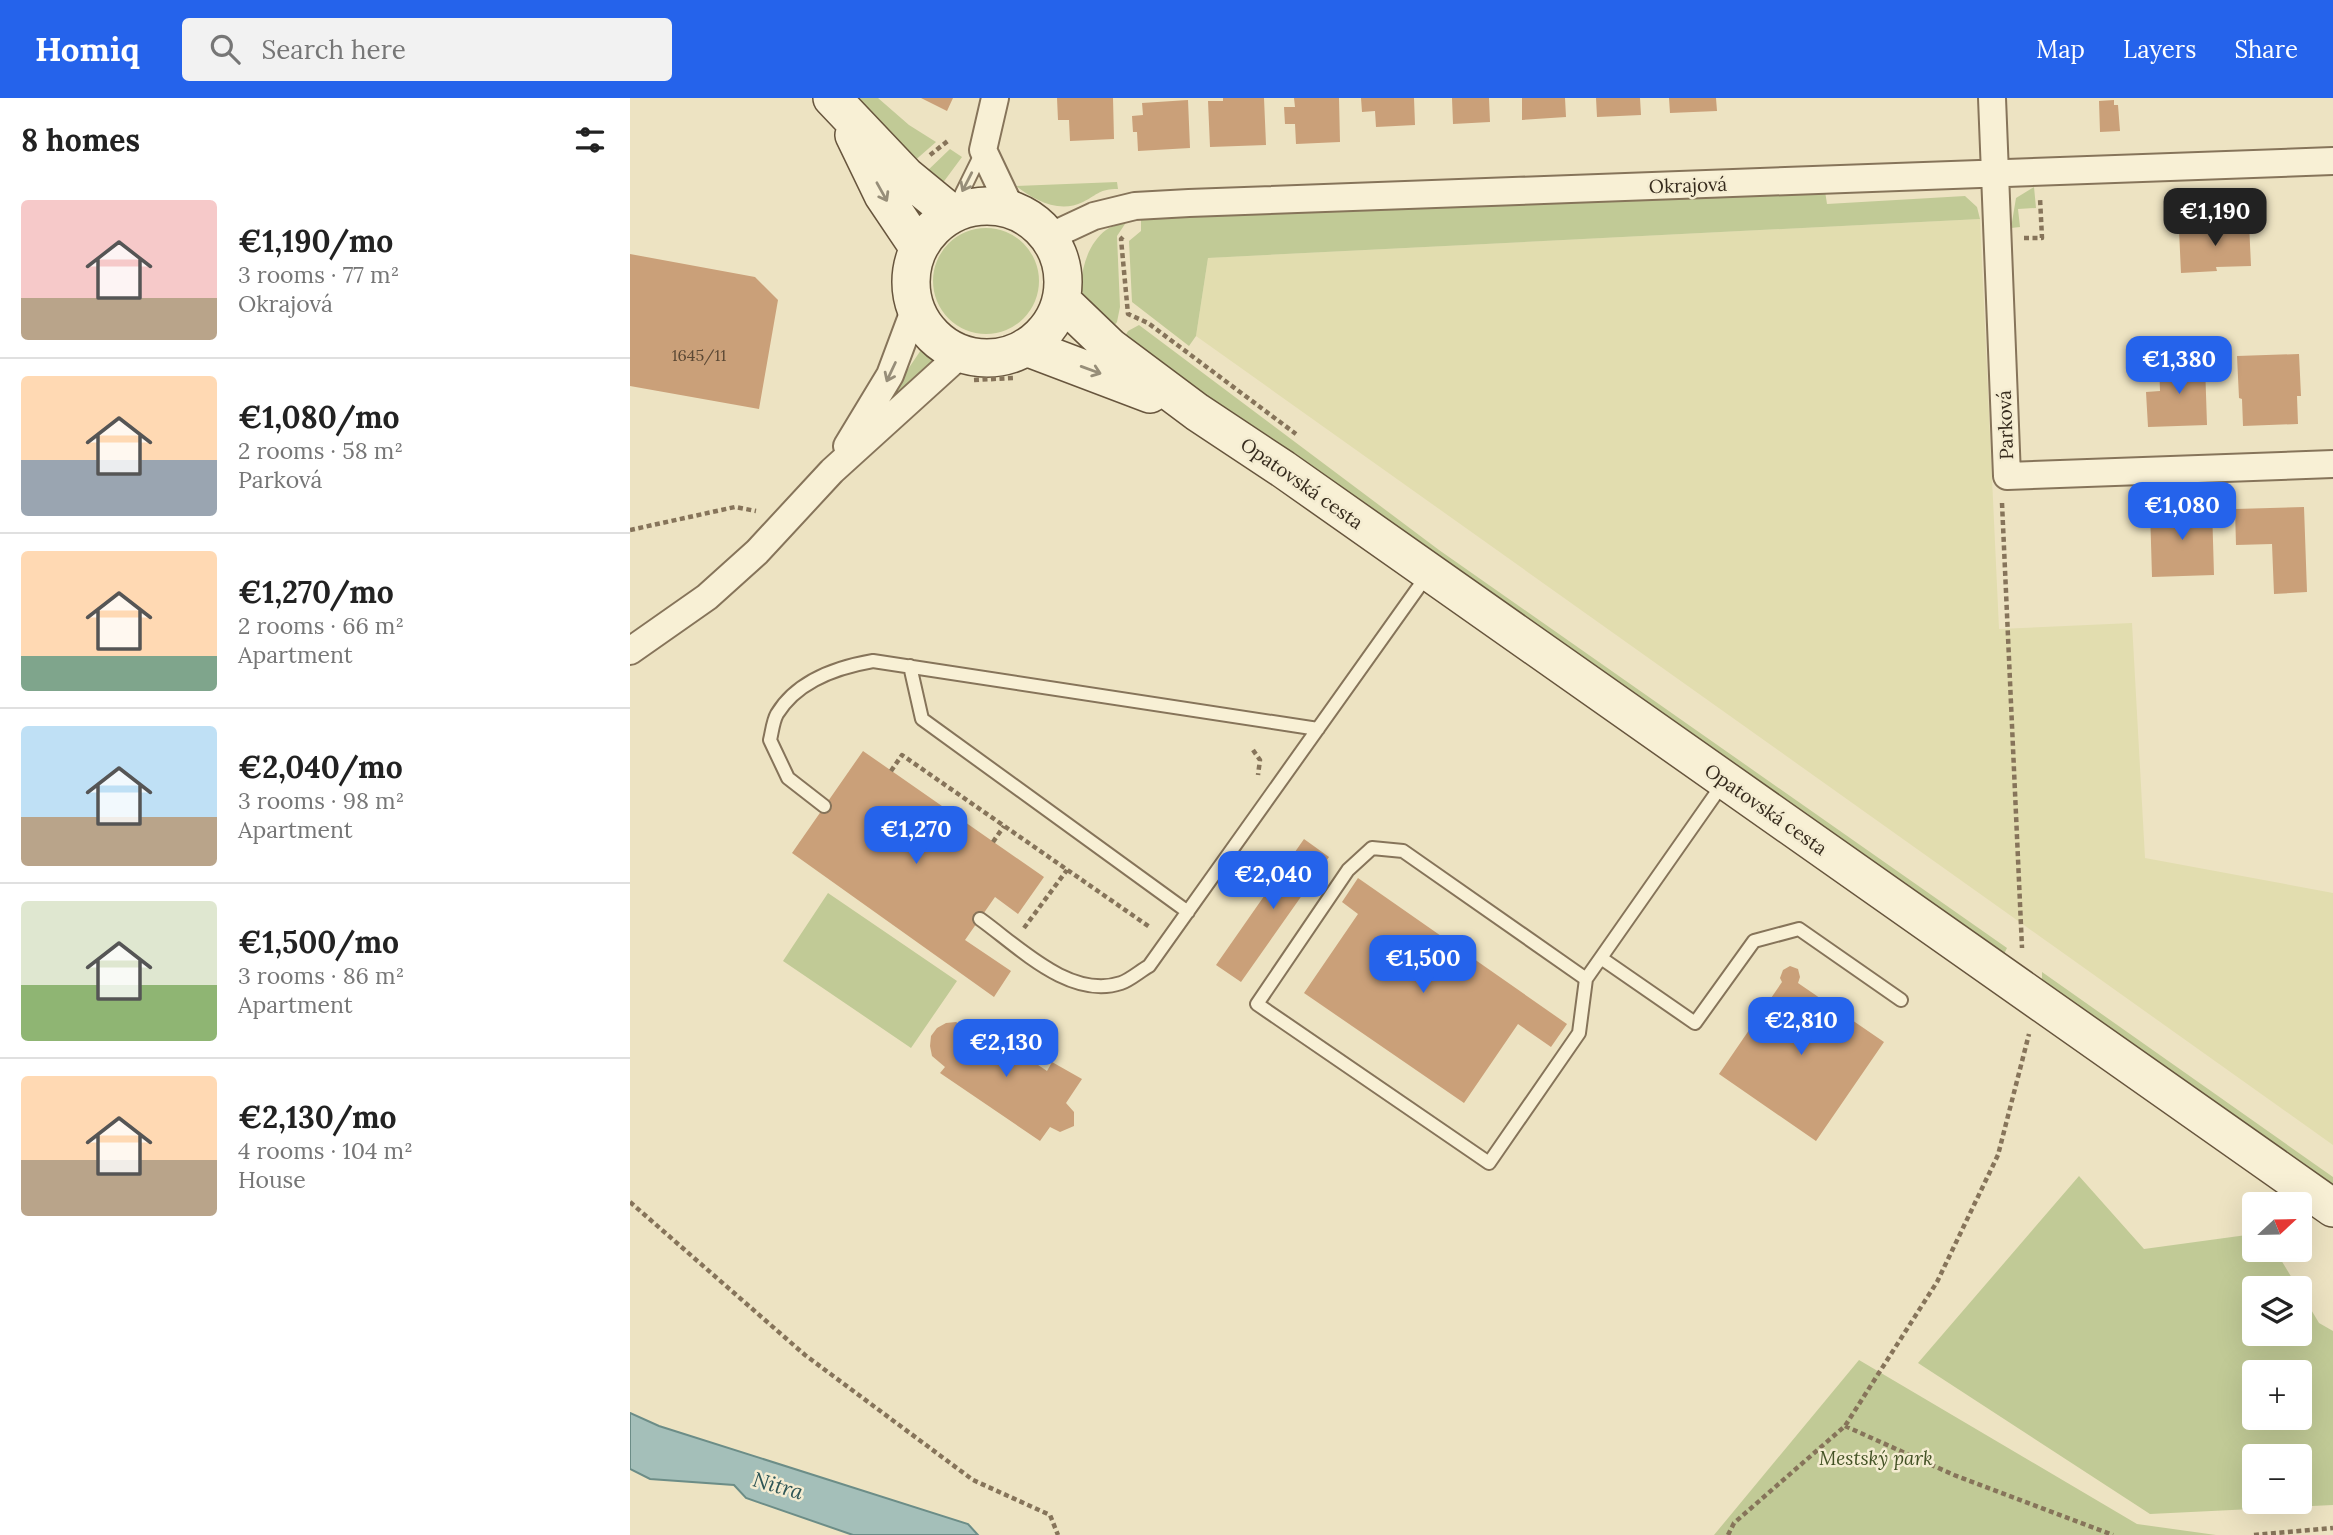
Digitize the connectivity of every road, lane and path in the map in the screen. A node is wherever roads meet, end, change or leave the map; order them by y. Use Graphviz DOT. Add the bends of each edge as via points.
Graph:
graph roads {
  1 [pos="995,98"];
  2 [pos="1992,98"];
  3 [pos="837,103"];
  4 [pos="983,150"];
  5 [pos="2333,162"];
  6 [pos="1995,174"];
  7 [pos="2040,186"];
  8 [pos="1011,209"];
  9 [pos="951,214"];
  10 [pos="1049,237"];
  11 [pos="2018,238"];
  12 [pos="918,247"];
  13 [pos="1061,300"];
  14 [pos="915,309"];
  15 [pos="1022,362"];
  16 [pos="963,367"];
  17 [pos="1197,412"];
  18 [pos="2333,464"];
  19 [pos="832,471"];
  20 [pos="2011,503"];
  21 [pos="735,507"];
  22 [pos="630,530"];
  23 [pos="1430,572"];
  24 [pos="630,652"];
  25 [pos="910,666"];
  26 [pos="1318,729"];
  27 [pos="1725,780"];
  28 [pos="824,806"];
  29 [pos="1004,826"];
  30 [pos="993,842"];
  31 [pos="1067,870"];
  32 [pos="1188,912"];
  33 [pos="980,919"];
  34 [pos="1013,943"];
  35 [pos="2022,951"];
  36 [pos="1601,958"];
  37 [pos="1586,979"];
  38 [pos="1900,1000"];
  39 [pos="2030,1030"];
  40 [pos="630,1202"];
  41 [pos="2333,1208"];
  42 [pos="1844,1426"];
  43 [pos="2333,1528"];
  44 [pos="1058,1535"];
  45 [pos="1728,1535"];
  46 [pos="2113,1535"];
  47 [pos="2254,1535"];
  1 -- 4 [label="street"];
  2 -- 6 [label="street"];
  3 -- 9 [label="street" via="906,176"];
  3 -- 12 [label="street, one-way" via="883,195"];
  4 -- 8 [label="street"];
  4 -- 9 [label="lane, one-way"];
  5 -- 6 [label="street, Okrajová"];
  6 -- 10 [label="street, Okrajová" via="1135,206 1094,216"];
  6 -- 18 [label="street, Parková" via="2007,476"];
  7 -- 11 [label="path" via="2042,238"];
  8 -- 9 [label="street" via="971,206"];
  8 -- 10 [label="street"];
  9 -- 12 [label="street" via="938,222"];
  10 -- 13 [label="street" via="1063,278"];
  12 -- 14 [label="street" via="910,281"];
  13 -- 15 [label="street"];
  13 -- 17 [label="street, Opatovská cesta" via="1110,347"];
  14 -- 16 [label="street"];
  14 -- 19 [label="street, one-way" via="890,375"];
  15 -- 16 [label="street" via="994,358"];
  15 -- 16 [label="path" via="1007,380"];
  15 -- 17 [label="street, Opatovská cesta, one-way"];
  16 -- 19 [label="street"];
  17 -- 23 [label="street, Opatovská cesta"];
  19 -- 24 [label="street" via="757,552 707,597"];
  20 -- 35 [label="path" via="2001,503"];
  21 -- 22 [label="path"];
  23 -- 26 [label="lane"];
  23 -- 27 [label="street, Opatovská cesta"];
  25 -- 26 [label="lane"];
  25 -- 28 [label="lane" via="873,661 842,667 804,687 777,714 769,740 788,778"];
  25 -- 32 [label="lane" via="922,719"];
  26 -- 32 [label="lane"];
  27 -- 36 [label="lane"];
  27 -- 41 [label="street, Opatovská cesta"];
  29 -- 30 [label="path"];
  31 -- 34 [label="path"];
  32 -- 34 [label="lane" via="1149,966 1120,983 1084,986 1050,970"];
  33 -- 34 [label="lane"];
  36 -- 37 [label="lane"];
  36 -- 38 [label="lane" via="1695,1023 1754,941 1799,929"];
  37 -- 37 [label="lane" via="1579,1033 1489,1163 1257,1004 1348,870 1372,848 1403,851"];
  39 -- 42 [label="path" via="1998,1155 1937,1282"];
  40 -- 44 [label="path" via="804,1355 973,1480 1050,1515"];
  42 -- 45 [label="path" via="1734,1524"];
  42 -- 46 [label="path" via="1954,1475"];
  43 -- 47 [label="path"];
}
